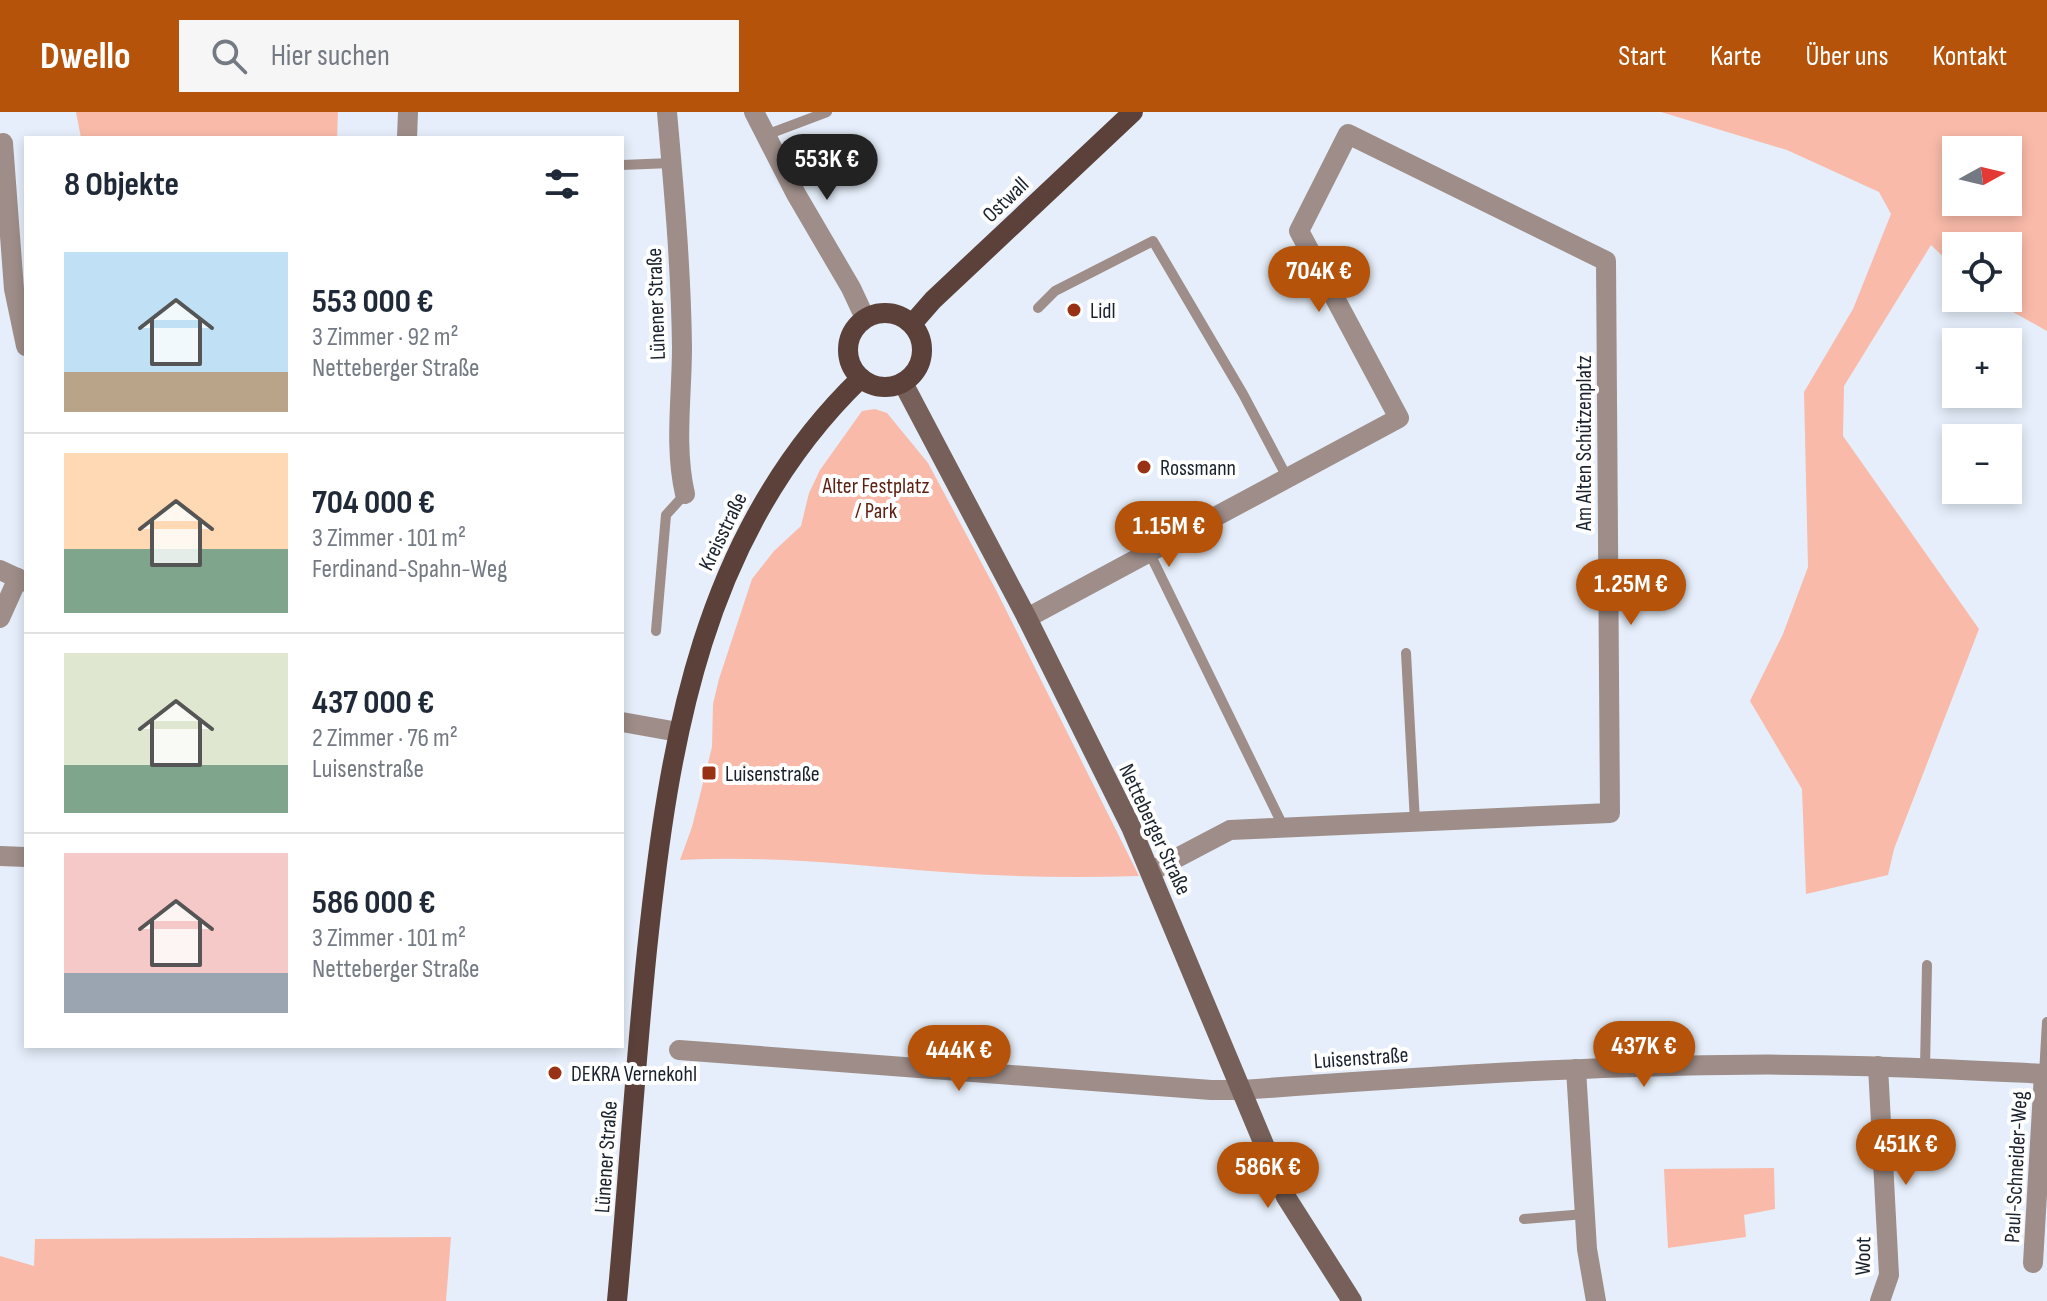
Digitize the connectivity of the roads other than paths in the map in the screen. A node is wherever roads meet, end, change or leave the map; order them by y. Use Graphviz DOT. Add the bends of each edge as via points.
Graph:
graph roads {
  1 [pos="408,112"];
  2 [pos="667,112"];
  3 [pos="754,112"];
  4 [pos="827,112"];
  5 [pos="1133,112"];
  6 [pos="766,135"];
  7 [pos="407,136"];
  8 [pos="0,144"];
  9 [pos="671,163"];
  10 [pos="624,165"];
  11 [pos="7,289"];
  12 [pos="1038,308"];
  13 [pos="865,318"];
  14 [pos="912,324"];
  15 [pos="24,340"];
  16 [pos="861,378"];
  17 [pos="903,383"];
  18 [pos="1288,479"];
  19 [pos="685,494"];
  20 [pos="1150,554"];
  21 [pos="15,577"];
  22 [pos="0,618"];
  23 [pos="1027,618"];
  24 [pos="656,631"];
  25 [pos="1406,653"];
  26 [pos="624,722"];
  27 [pos="678,732"];
  28 [pos="1415,822"];
  29 [pos="1284,828"];
  30 [pos="0,856"];
  31 [pos="24,857"];
  32 [pos="1152,871"];
  33 [pos="1927,965"];
  34 [pos="2047,1022"];
  35 [pos="679,1050"];
  36 [pos="1878,1066"];
  37 [pos="1925,1068"];
  38 [pos="1576,1069"];
  39 [pos="2046,1074"];
  40 [pos="1241,1090"];
  41 [pos="1585,1214"];
  42 [pos="1524,1219"];
  43 [pos="2033,1263"];
  44 [pos="617,1301"];
  45 [pos="1352,1301"];
  46 [pos="1596,1301"];
  47 [pos="1880,1301"];
  1 -- 7 [label="street"];
  2 -- 9 [label="street, Lünener Straße"];
  3 -- 6 [label="street"];
  4 -- 6 [label="lane"];
  5 -- 14 [label="main road, Ostwall"];
  6 -- 13 [label="street"];
  8 -- 11 [label="street"];
  9 -- 10 [label="lane"];
  9 -- 19 [label="street, Lünener Straße" via="682,345 678,466"];
  11 -- 15 [label="street"];
  12 -- 18 [label="lane" via="1055,291 1153,241"];
  13 -- 14 [label="main road" via="890,312"];
  13 -- 16 [label="main road" via="848,348"];
  14 -- 17 [label="main road" via="923,349 914,374"];
  16 -- 17 [label="main road" via="881,387"];
  16 -- 27 [label="main road, Kreisstraße" via="801,443 759,507 707,624"];
  17 -- 23 [label="street, Netteberger Straße"];
  18 -- 20 [label="street"];
  18 -- 28 [label="street, Am Alten Schützenplatz" via="1399,418 1299,231 1348,134 1606,261 1610,813"];
  19 -- 24 [label="lane" via="666,515"];
  20 -- 23 [label="street"];
  20 -- 29 [label="lane"];
  21 -- 22 [label="street"];
  23 -- 32 [label="street, Netteberger Straße"];
  25 -- 28 [label="lane"];
  26 -- 27 [label="street"];
  27 -- 44 [label="main road, Lünener Straße" via="648,938"];
  28 -- 29 [label="street, Am Alten Schützenplatz"];
  29 -- 32 [label="street, Am Alten Schützenplatz" via="1230,830"];
  30 -- 31 [label="street"];
  32 -- 40 [label="street, Netteberger Straße"];
  33 -- 37 [label="lane"];
  34 -- 39 [label="lane"];
  35 -- 40 [label="street, Luisenstraße"];
  36 -- 37 [label="street, Luisenstraße"];
  36 -- 38 [label="street, Luisenstraße"];
  36 -- 47 [label="street, Woot" via="1889,1275"];
  37 -- 39 [label="street, Luisenstraße"];
  38 -- 40 [label="street, Luisenstraße"];
  38 -- 41 [label="street"];
  39 -- 43 [label="street, Paul-Schneider-Weg"];
  40 -- 45 [label="street, Netteberger Straße" via="1286,1197"];
  41 -- 42 [label="lane"];
  41 -- 46 [label="street"];
}
